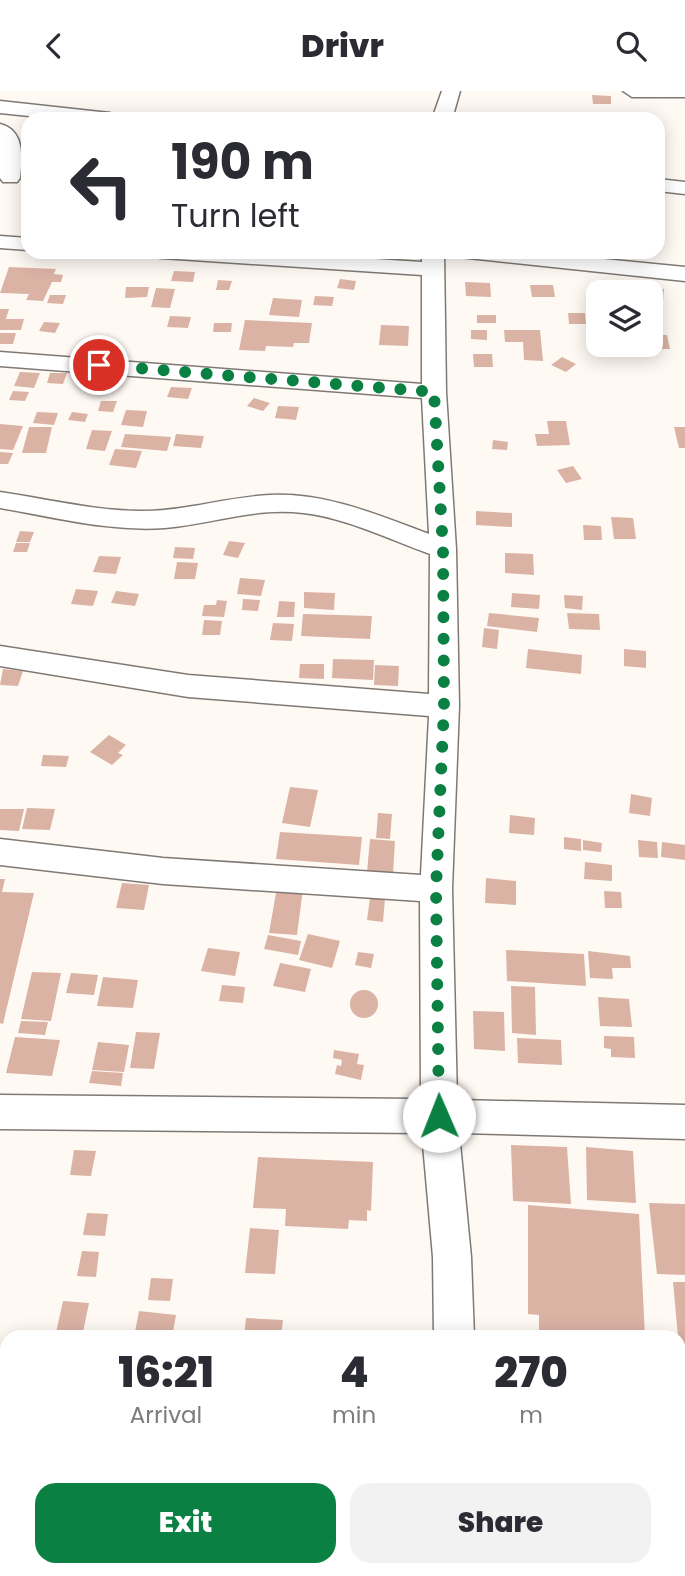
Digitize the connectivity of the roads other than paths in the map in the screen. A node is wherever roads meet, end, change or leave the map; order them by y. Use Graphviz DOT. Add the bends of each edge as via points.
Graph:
graph roads {
  1 [pos="451,91"];
  2 [pos="632,91"];
  3 [pos="685,91"];
  4 [pos="0,107"];
  5 [pos="46,112"];
  6 [pos="444,112"];
  7 [pos="0,130"];
  8 [pos="21,170"];
  9 [pos="10,178"];
  10 [pos="665,186"];
  11 [pos="685,188"];
  12 [pos="0,197"];
  13 [pos="0,242"];
  14 [pos="21,244"];
  15 [pos="399,259"];
  16 [pos="537,259"];
  17 [pos="433,260"];
  18 [pos="685,274"];
  19 [pos="0,359"];
  20 [pos="434,392"];
  21 [pos="0,500"];
  22 [pos="443,549"];
  23 [pos="0,656"];
  24 [pos="444,706"];
  25 [pos="0,852"];
  26 [pos="436,889"];
  27 [pos="0,1112"];
  28 [pos="439,1116"];
  29 [pos="685,1122"];
  30 [pos="454,1330"];
  1 -- 6 [label="street"];
  2 -- 3 [label="street"];
  4 -- 5 [label="street"];
  7 -- 9 [label="street" via="11,146"];
  8 -- 9 [label="street"];
  9 -- 12 [label="street"];
  10 -- 11 [label="street"];
  13 -- 14 [label="street"];
  15 -- 17 [label="street"];
  16 -- 18 [label="street"];
  17 -- 20 [label="street"];
  19 -- 20 [label="street"];
  20 -- 22 [label="street"];
  21 -- 22 [label="street" via="117,519 162,519 300,504 338,511"];
  22 -- 24 [label="street"];
  23 -- 24 [label="street" via="188,686"];
  24 -- 26 [label="street"];
  25 -- 26 [label="street" via="163,871"];
  26 -- 28 [label="street"];
  27 -- 28 [label="street"];
  28 -- 29 [label="street"];
  28 -- 30 [label="street"];
}
